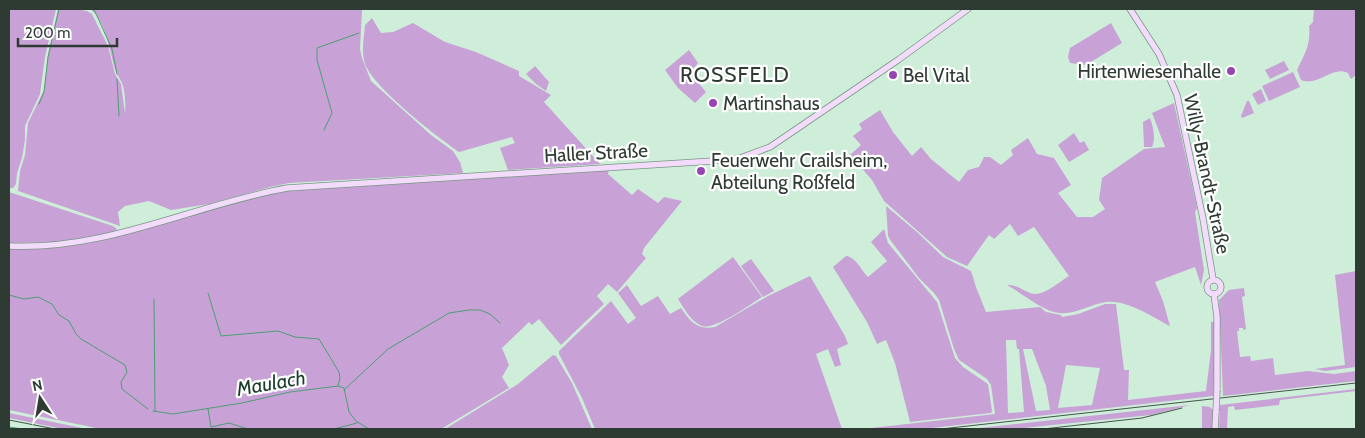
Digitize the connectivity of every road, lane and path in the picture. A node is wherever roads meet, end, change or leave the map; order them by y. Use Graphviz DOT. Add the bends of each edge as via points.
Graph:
graph roads {
  1 [pos="968,9"];
  2 [pos="974,9"];
  3 [pos="1129,9"];
  4 [pos="922,42"];
  5 [pos="9,246"];
  6 [pos="1213,279"];
  7 [pos="1214,294"];
  8 [pos="1214,429"];
  1 -- 4 [label="main road, Haller Straße"];
  2 -- 4 [label="main road, Haller Straße"];
  3 -- 6 [label="main road, Willy-Brandt-Straße" via="1169,76 1182,118"];
  4 -- 5 [label="main road, Haller Straße" via="770,147 740,158 297,186 95,239 44,246"];
  6 -- 7 [label="main road" via="1221,286"];
  6 -- 7 [label="main road" via="1206,286"];
  7 -- 8 [label="main road, bridge" via="1217,390"];
}
